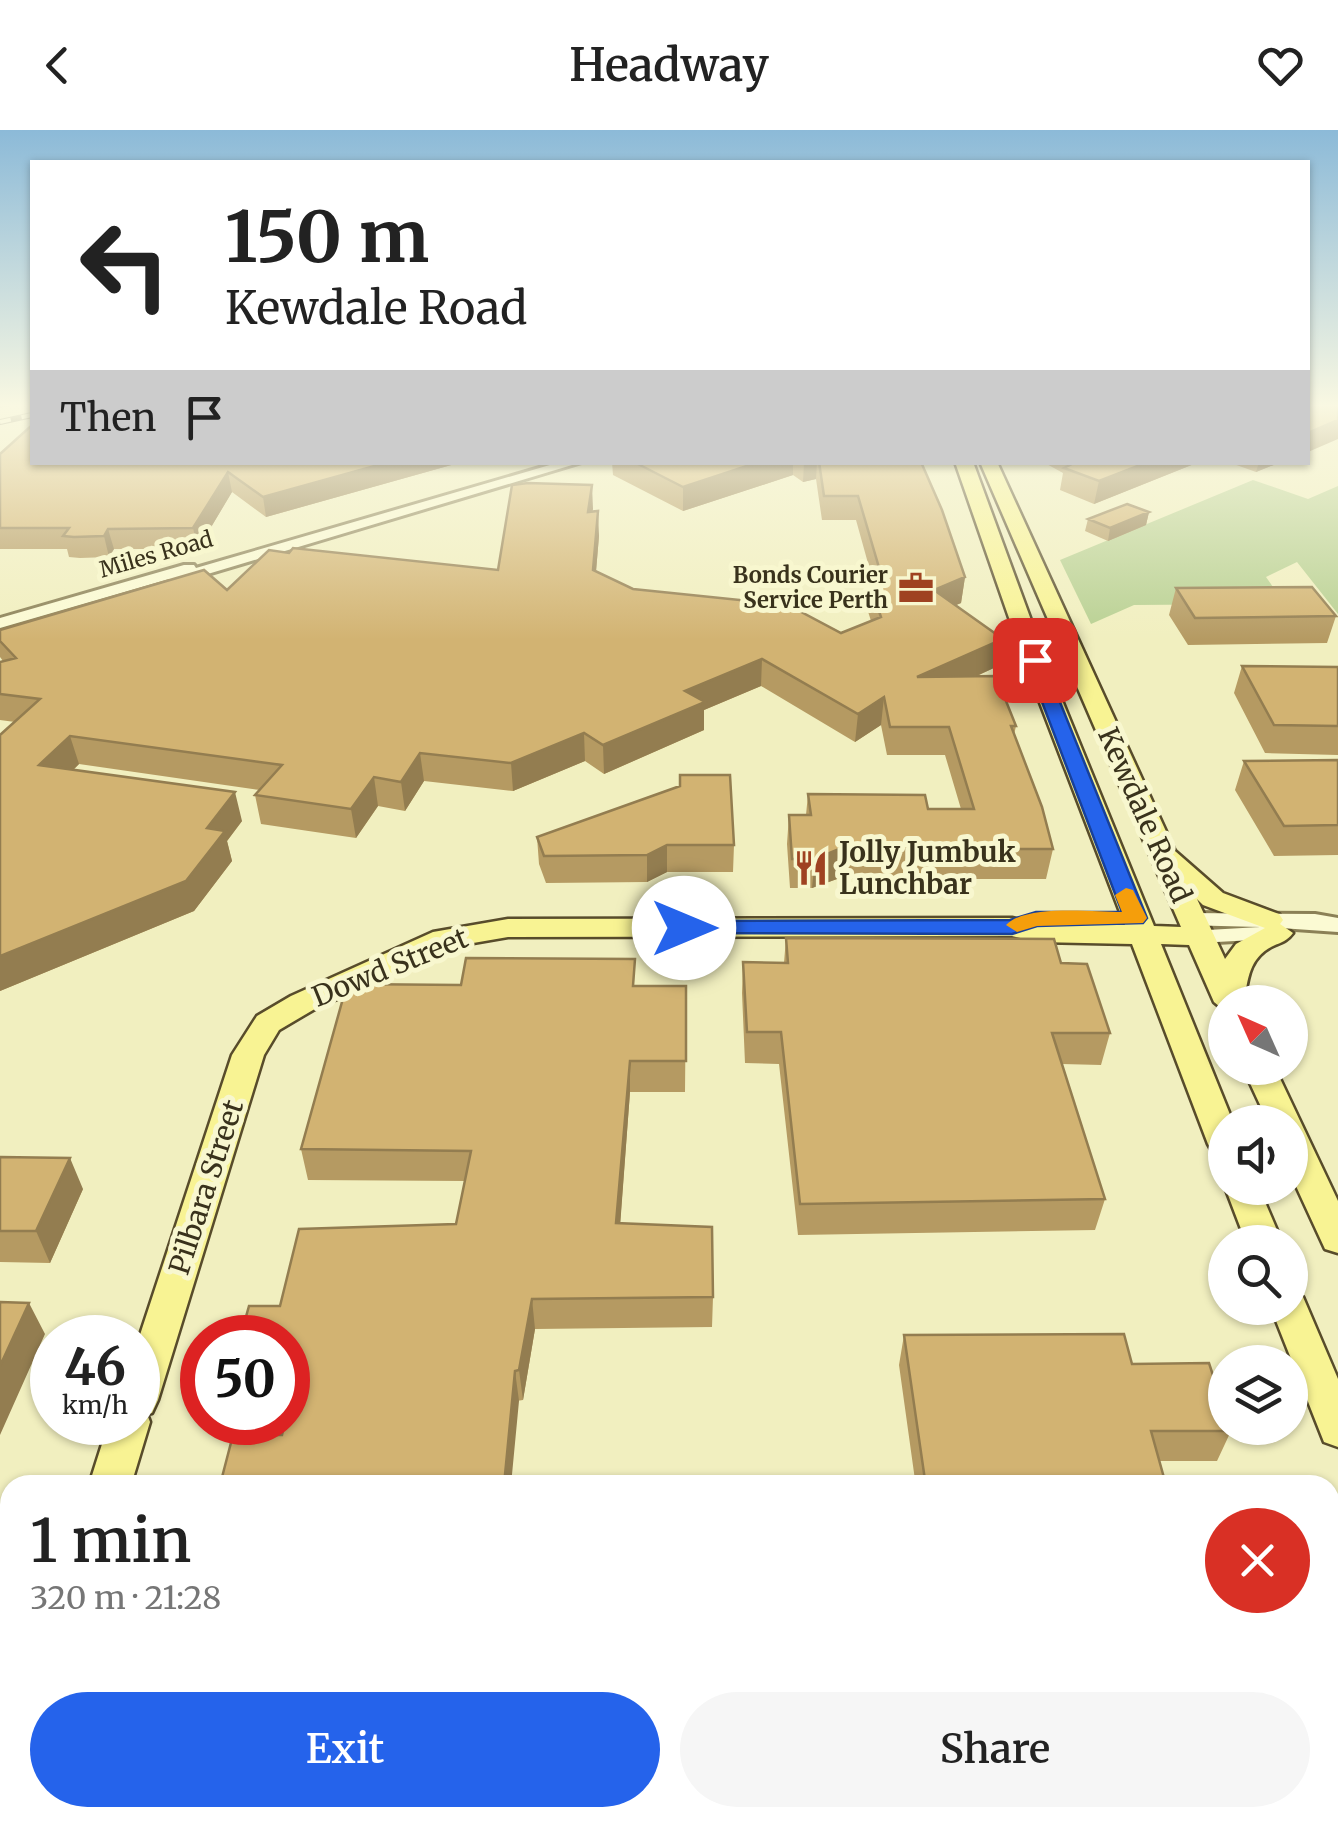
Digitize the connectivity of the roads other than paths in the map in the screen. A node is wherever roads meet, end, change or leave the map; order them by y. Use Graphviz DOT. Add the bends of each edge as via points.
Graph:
graph roads {
  1 [pos="487,482"];
  2 [pos="506,482"];
  3 [pos="971,482"];
  4 [pos="997,482"];
  5 [pos="986,526"];
  6 [pos="1016,526"];
  7 [pos="0,627"];
  8 [pos="1161,848"];
  9 [pos="1274,926"];
  10 [pos="1139,927"];
  11 [pos="1338,927"];
  12 [pos="1194,928"];
  13 [pos="1221,985"];
  14 [pos="1233,985"];
  15 [pos="259,1034"];
  16 [pos="1210,1105"];
  17 [pos="1308,1173"];
  18 [pos="1338,1239"];
  19 [pos="1297,1325"];
  20 [pos="160,1331"];
  21 [pos="1338,1429"];
  22 [pos="123,1445"];
  23 [pos="113,1475"];
  1 -- 7 [label="street, Miles Road"];
  2 -- 7 [label="street, Miles Road"];
  3 -- 5 [label="main road, Kewdale Road"];
  4 -- 6 [label="main road, Kewdale Road"];
  5 -- 6 [label="main road"];
  5 -- 10 [label="main road, Kewdale Road"];
  6 -- 8 [label="main road, Kewdale Road"];
  8 -- 9 [label="main road" via="1213,899"];
  8 -- 12 [label="main road, Kewdale Road"];
  9 -- 11 [label="street, Dowd Street"];
  9 -- 12 [label="street, Dowd Street"];
  9 -- 14 [label="main road" via="1239,957"];
  10 -- 12 [label="main road, Dowd Street"];
  10 -- 15 [label="main road, Dowd Street" via="1038,933 1012,927 476,931 334,987 280,1014"];
  10 -- 16 [label="main road, Kewdale Road"];
  12 -- 13 [label="main road, Kewdale Road"];
  15 -- 20 [label="main road, Pilbara Street"];
  17 -- 18 [label="main road"];
  19 -- 21 [label="main road"];
  22 -- 23 [label="main road"];
}
